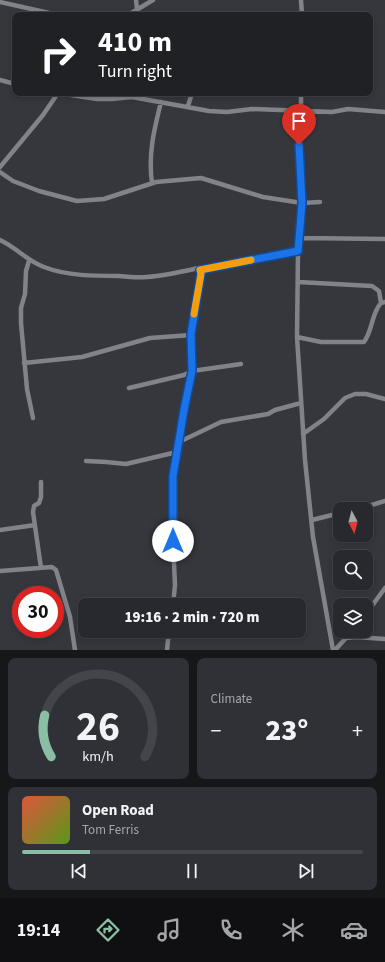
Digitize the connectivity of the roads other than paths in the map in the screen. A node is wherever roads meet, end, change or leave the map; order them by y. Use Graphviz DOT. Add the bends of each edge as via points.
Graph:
graph roads {
  1 [pos="136,0"];
  2 [pos="153,0"];
  3 [pos="301,0"];
  4 [pos="0,2"];
  5 [pos="137,10"];
  6 [pos="35,12"];
  7 [pos="133,12"];
  8 [pos="302,12"];
  9 [pos="0,80"];
  10 [pos="12,83"];
  11 [pos="56,96"];
  12 [pos="78,96"];
  13 [pos="191,96"];
  14 [pos="301,96"];
  15 [pos="161,102"];
  16 [pos="188,106"];
  17 [pos="301,111"];
  18 [pos="385,112"];
  19 [pos="0,167"];
  20 [pos="0,172"];
  21 [pos="152,183"];
  22 [pos="320,202"];
  23 [pos="302,203"];
  24 [pos="299,238"];
  25 [pos="385,239"];
  26 [pos="0,240"];
  27 [pos="298,251"];
  28 [pos="29,261"];
  29 [pos="200,270"];
  30 [pos="298,282"];
  31 [pos="383,303"];
  32 [pos="191,334"];
  33 [pos="297,337"];
  34 [pos="24,363"];
  35 [pos="241,364"];
  36 [pos="192,371"];
  37 [pos="129,388"];
  38 [pos="385,399"];
  39 [pos="301,403"];
  40 [pos="33,418"];
  41 [pos="303,434"];
  42 [pos="179,442"];
  43 [pos="177,452"];
  44 [pos="86,461"];
  45 [pos="42,482"];
  46 [pos="385,501"];
  47 [pos="373,505"];
  48 [pos="333,515"];
  49 [pos="312,520"];
  50 [pos="35,525"];
  51 [pos="0,530"];
  52 [pos="41,568"];
  53 [pos="0,572"];
  54 [pos="385,588"];
  55 [pos="174,598"];
  56 [pos="373,604"];
  57 [pos="168,638"];
  58 [pos="346,638"];
  59 [pos="370,638"];
  60 [pos="385,639"];
  61 [pos="75,650"];
  62 [pos="167,650"];
  63 [pos="334,650"];
  1 -- 5 [label="street"];
  2 -- 5 [label="street"];
  3 -- 8 [label="street"];
  4 -- 6 [label="street"];
  5 -- 7 [label="street"];
  9 -- 10 [label="street"];
  11 -- 19 [label="street" via="43,116"];
  12 -- 15 [label="street" via="97,99 132,97"];
  13 -- 16 [label="street"];
  14 -- 17 [label="street"];
  15 -- 16 [label="street"];
  15 -- 21 [label="street" via="151,147"];
  16 -- 17 [label="street" via="227,112 252,109"];
  17 -- 18 [label="street" via="332,112 348,109"];
  17 -- 23 [label="street" via="299,145"];
  20 -- 21 [label="street" via="39,191 76,201 104,199"];
  21 -- 23 [label="street" via="201,178 263,197"];
  22 -- 23 [label="street"];
  23 -- 24 [label="street"];
  24 -- 25 [label="street"];
  24 -- 27 [label="street"];
  26 -- 28 [label="street"];
  27 -- 29 [label="street"];
  27 -- 30 [label="street"];
  28 -- 29 [label="street" via="56,271 93,276 145,277 198,268"];
  28 -- 34 [label="street" via="21,308"];
  29 -- 32 [label="street"];
  30 -- 31 [label="street" via="372,286"];
  30 -- 33 [label="street"];
  31 -- 33 [label="street" via="374,314 368,337 364,342 321,342"];
  32 -- 34 [label="street" via="150,338 82,357"];
  32 -- 36 [label="street"];
  33 -- 39 [label="street"];
  34 -- 40 [label="street"];
  35 -- 36 [label="street"];
  36 -- 37 [label="street"];
  36 -- 42 [label="street"];
  38 -- 41 [label="street" via="366,394 355,394 345,398 324,419"];
  39 -- 41 [label="street"];
  39 -- 42 [label="street" via="264,415 221,422"];
  41 -- 49 [label="street"];
  42 -- 43 [label="street"];
  43 -- 44 [label="street" via="126,464"];
  43 -- 55 [label="street" via="173,476"];
  45 -- 50 [label="street" via="41,497 33,512"];
  46 -- 47 [label="street"];
  48 -- 49 [label="street"];
  49 -- 63 [label="street"];
  50 -- 51 [label="street"];
  50 -- 52 [label="street"];
  52 -- 53 [label="street"];
  52 -- 61 [label="street" via="52,567 56,570 70,617"];
  54 -- 56 [label="street"];
  57 -- 62 [label="street"];
  58 -- 63 [label="street"];
  59 -- 60 [label="street"];
}
